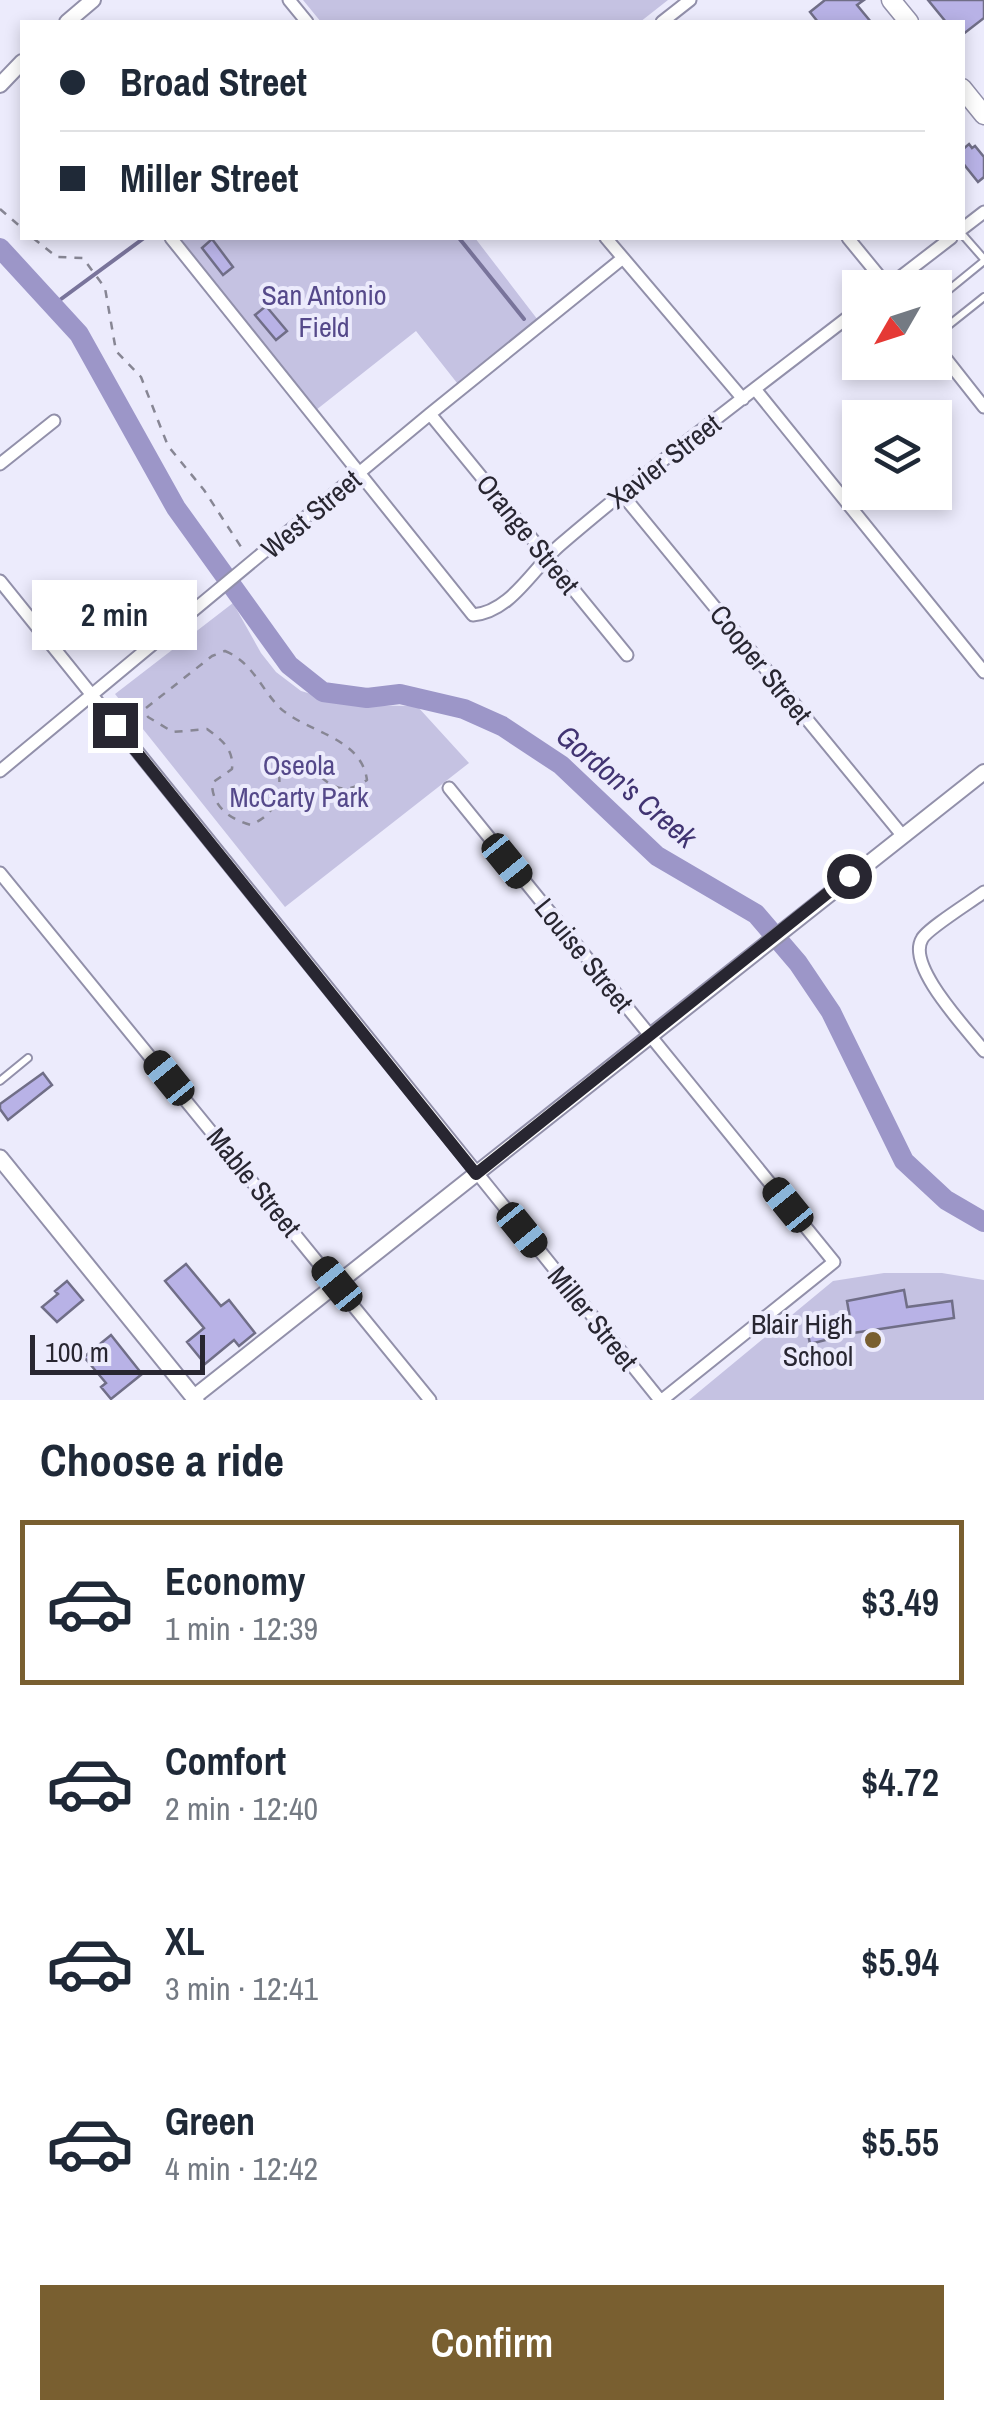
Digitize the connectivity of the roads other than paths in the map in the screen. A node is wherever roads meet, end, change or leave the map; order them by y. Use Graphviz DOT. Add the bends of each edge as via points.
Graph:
graph roads {
  1 [pos="94,0"];
  2 [pos="289,0"];
  3 [pos="690,0"];
  4 [pos="891,0"];
  5 [pos="73,12"];
  6 [pos="305,20"];
  7 [pos="667,20"];
  8 [pos="907,20"];
  9 [pos="20,64"];
  10 [pos="0,85"];
  11 [pos="965,92"];
  12 [pos="984,115"];
  13 [pos="984,212"];
  14 [pos="965,229"];
  15 [pos="965,236"];
  16 [pos="173,240"];
  17 [pos="608,240"];
  18 [pos="850,240"];
  19 [pos="949,240"];
  20 [pos="984,242"];
  21 [pos="975,249"];
  22 [pos="623,258"];
  23 [pos="984,260"];
  24 [pos="874,270"];
  25 [pos="910,270"];
  26 [pos="952,286"];
  27 [pos="984,297"];
  28 [pos="842,322"];
  29 [pos="952,322"];
  30 [pos="952,367"];
  31 [pos="755,389"];
  32 [pos="743,398"];
  33 [pos="984,407"];
  34 [pos="430,414"];
  35 [pos="54,421"];
  36 [pos="0,464"];
  37 [pos="358,473"];
  38 [pos="621,493"];
  39 [pos="546,556"];
  40 [pos="0,581"];
  41 [pos="627,655"];
  42 [pos="984,672"];
  43 [pos="91,695"];
  44 [pos="0,771"];
  45 [pos="984,772"];
  46 [pos="448,788"];
  47 [pos="902,835"];
  48 [pos="0,873"];
  49 [pos="984,892"];
  50 [pos="650,1035"];
  51 [pos="984,1050"];
  52 [pos="28,1058"];
  53 [pos="0,1081"];
  54 [pos="0,1158"];
  55 [pos="476,1174"];
  56 [pos="337,1284"];
  57 [pos="195,1398"];
  58 [pos="430,1400"];
  59 [pos="661,1400"];
  1 -- 5 [label="street"];
  2 -- 6 [label="street"];
  3 -- 7 [label="street"];
  4 -- 8 [label="main road"];
  9 -- 10 [label="street"];
  11 -- 12 [label="main road"];
  13 -- 14 [label="street"];
  15 -- 21 [label="lane"];
  16 -- 37 [label="street"];
  17 -- 22 [label="street"];
  18 -- 24 [label="street"];
  19 -- 25 [label="street"];
  20 -- 21 [label="lane"];
  21 -- 23 [label="lane"];
  22 -- 32 [label="street"];
  22 -- 34 [label="street, West Street"];
  23 -- 26 [label="lane"];
  27 -- 29 [label="lane"];
  28 -- 31 [label="street, Xavier Street"];
  30 -- 33 [label="street"];
  31 -- 32 [label="street, Xavier Street"];
  31 -- 42 [label="street"];
  32 -- 38 [label="street, Xavier Street"];
  34 -- 37 [label="street, West Street"];
  34 -- 39 [label="street, Orange Street"];
  35 -- 36 [label="street"];
  37 -- 39 [label="street, Xavier Street" via="473,615 486,614 514,594"];
  37 -- 43 [label="street, West Street"];
  38 -- 39 [label="street, Xavier Street"];
  38 -- 47 [label="street, Cooper Street"];
  39 -- 41 [label="street, Orange Street"];
  40 -- 43 [label="street, Miller Street"];
  43 -- 44 [label="street, West Street"];
  43 -- 55 [label="street, Miller Street"];
  45 -- 47 [label="street"];
  46 -- 50 [label="street, Louise Street"];
  47 -- 50 [label="street"];
  48 -- 56 [label="street, Mable Street"];
  49 -- 51 [label="street" via="923,936 918,952 929,980"];
  50 -- 55 [label="street"];
  50 -- 59 [label="street, Louise Street" via="834,1262"];
  52 -- 53 [label="lane"];
  54 -- 57 [label="main road"];
  55 -- 56 [label="street"];
  55 -- 59 [label="street, Miller Street"];
  56 -- 57 [label="street"];
  56 -- 58 [label="street, Mable Street"];
}
